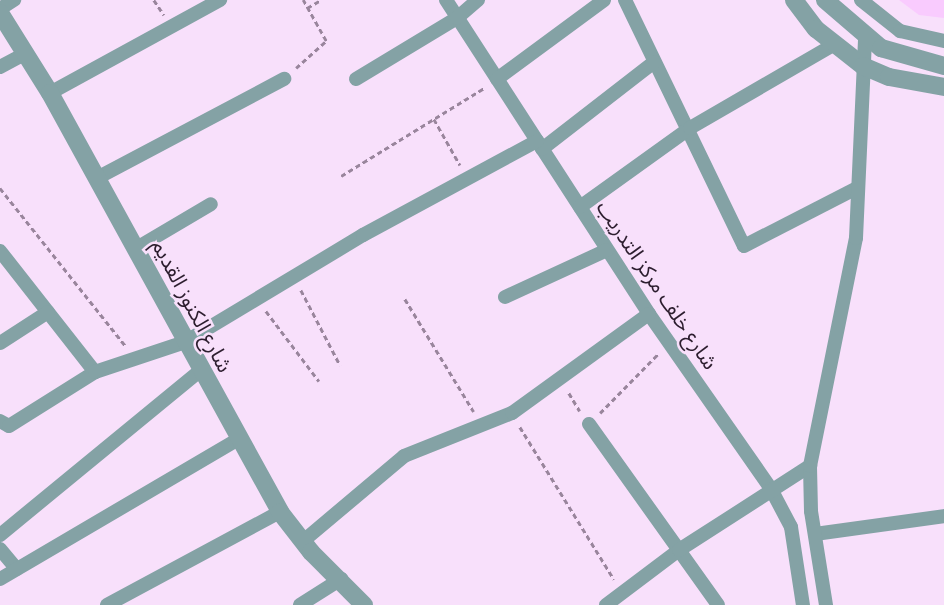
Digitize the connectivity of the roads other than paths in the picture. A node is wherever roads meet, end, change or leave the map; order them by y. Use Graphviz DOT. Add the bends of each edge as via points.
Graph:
graph roads {
  1 [pos="14,0"];
  2 [pos="220,0"];
  3 [pos="446,0"];
  4 [pos="478,0"];
  5 [pos="604,0"];
  6 [pos="625,0"];
  7 [pos="794,0"];
  8 [pos="825,0"];
  9 [pos="861,0"];
  10 [pos="0,11"];
  11 [pos="457,18"];
  12 [pos="865,38"];
  13 [pos="944,41"];
  14 [pos="832,45"];
  15 [pos="26,53"];
  16 [pos="654,62"];
  17 [pos="863,66"];
  18 [pos="944,66"];
  19 [pos="0,67"];
  20 [pos="284,79"];
  21 [pos="356,79"];
  22 [pos="497,79"];
  23 [pos="944,87"];
  24 [pos="50,93"];
  25 [pos="690,128"];
  26 [pos="539,145"];
  27 [pos="97,178"];
  28 [pos="855,189"];
  29 [pos="211,204"];
  30 [pos="580,207"];
  31 [pos="135,249"];
  32 [pos="607,250"];
  33 [pos="2,256"];
  34 [pos="505,297"];
  35 [pos="48,312"];
  36 [pos="649,314"];
  37 [pos="185,342"];
  38 [pos="0,343"];
  39 [pos="200,371"];
  40 [pos="95,372"];
  41 [pos="0,421"];
  42 [pos="589,424"];
  43 [pos="239,439"];
  44 [pos="810,466"];
  45 [pos="771,489"];
  46 [pos="281,512"];
  47 [pos="944,516"];
  48 [pos="814,534"];
  49 [pos="0,535"];
  50 [pos="302,542"];
  51 [pos="0,549"];
  52 [pos="679,550"];
  53 [pos="17,569"];
  54 [pos="0,579"];
  55 [pos="341,579"];
  56 [pos="107,605"];
  57 [pos="300,605"];
  58 [pos="364,605"];
  59 [pos="606,605"];
  60 [pos="718,605"];
  61 [pos="803,605"];
  62 [pos="826,605"];
  1 -- 10 [label="street"];
  2 -- 24 [label="street"];
  3 -- 11 [label="street, شارع خلف مركز التدريب"];
  4 -- 11 [label="street"];
  5 -- 22 [label="street"];
  6 -- 16 [label="street"];
  7 -- 14 [label="street"];
  8 -- 12 [label="street"];
  9 -- 13 [label="street" via="900,31"];
  10 -- 15 [label="street, شارع الكنوز القديم"];
  11 -- 21 [label="street"];
  11 -- 22 [label="street, شارع خلف مركز التدريب"];
  12 -- 17 [label="street"];
  12 -- 18 [label="street" via="896,55"];
  14 -- 17 [label="street"];
  14 -- 25 [label="street"];
  15 -- 19 [label="street"];
  15 -- 24 [label="street, شارع الكنوز القديم"];
  16 -- 25 [label="street"];
  16 -- 26 [label="street"];
  17 -- 23 [label="street" via="889,77"];
  17 -- 28 [label="street"];
  20 -- 27 [label="street"];
  22 -- 26 [label="street, شارع خلف مركز التدريب"];
  24 -- 27 [label="street, شارع الكنوز القديم"];
  25 -- 28 [label="street" via="744,246"];
  25 -- 30 [label="street"];
  26 -- 30 [label="street, شارع خلف مركز التدريب"];
  26 -- 37 [label="street" via="293,275"];
  27 -- 31 [label="street, شارع الكنوز القديم"];
  28 -- 44 [label="street" via="856,238"];
  29 -- 31 [label="street"];
  30 -- 32 [label="street, شارع خلف مركز التدريب"];
  31 -- 37 [label="street, شارع الكنوز القديم"];
  32 -- 34 [label="street"];
  32 -- 36 [label="street, شارع خلف مركز التدريب"];
  33 -- 35 [label="street"];
  35 -- 38 [label="street"];
  35 -- 40 [label="street"];
  36 -- 45 [label="street, شارع خلف مركز التدريب"];
  36 -- 50 [label="street" via="512,413 404,456"];
  37 -- 39 [label="street, شارع الكنوز القديم"];
  37 -- 40 [label="street" via="134,355"];
  39 -- 43 [label="street, شارع الكنوز القديم"];
  39 -- 49 [label="street"];
  40 -- 41 [label="street" via="9,426"];
  42 -- 52 [label="street"];
  43 -- 46 [label="street, شارع الكنوز القديم"];
  43 -- 53 [label="street"];
  44 -- 45 [label="street"];
  44 -- 48 [label="street"];
  45 -- 52 [label="street"];
  45 -- 61 [label="street, شارع خلف مركز التدريب" via="791,527"];
  46 -- 50 [label="street, شارع الكنوز القديم"];
  46 -- 56 [label="street"];
  47 -- 48 [label="street"];
  48 -- 62 [label="street"];
  50 -- 55 [label="street, شارع الكنوز القديم"];
  51 -- 53 [label="street"];
  52 -- 59 [label="street"];
  52 -- 60 [label="street"];
  53 -- 54 [label="street"];
  55 -- 57 [label="street"];
  55 -- 58 [label="street, شارع الكنوز القديم"];
}
